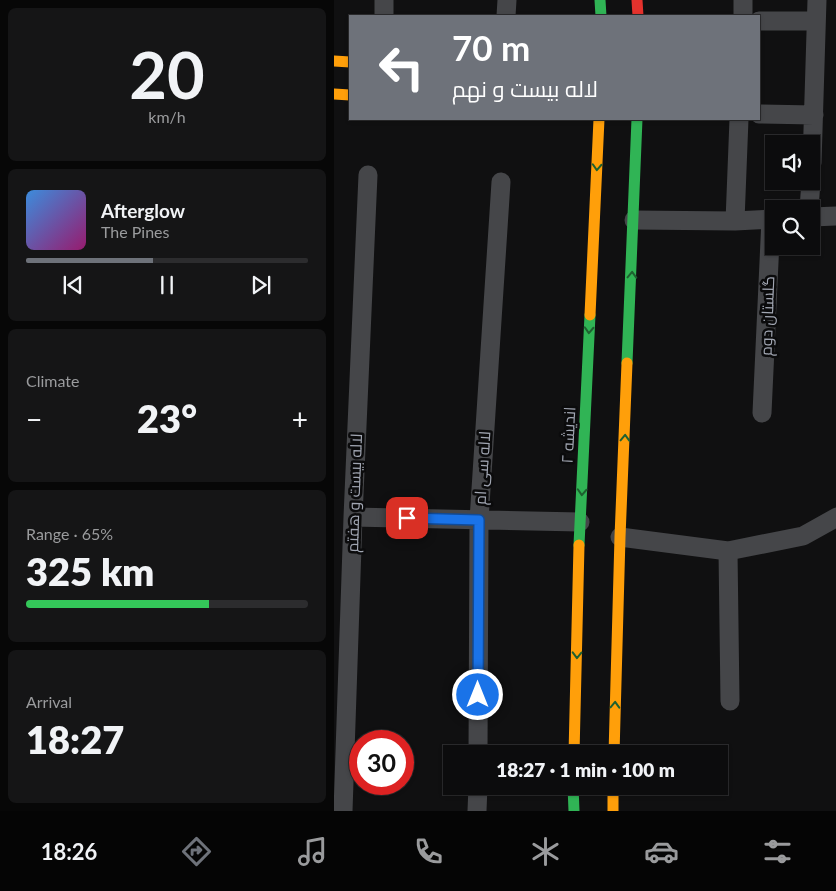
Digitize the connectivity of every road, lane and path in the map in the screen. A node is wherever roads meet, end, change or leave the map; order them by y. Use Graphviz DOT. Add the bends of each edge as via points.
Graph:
graph roads {
  1 [pos="384,0"];
  2 [pos="507,0"];
  3 [pos="600,0"];
  4 [pos="637,0"];
  5 [pos="744,0"];
  6 [pos="817,0"];
  7 [pos="384,15"];
  8 [pos="506,15"];
  9 [pos="601,15"];
  10 [pos="638,15"];
  11 [pos="743,15"];
  12 [pos="760,21"];
  13 [pos="816,21"];
  14 [pos="334,61"];
  15 [pos="349,62"];
  16 [pos="334,94"];
  17 [pos="349,95"];
  18 [pos="760,114"];
  19 [pos="814,115"];
  20 [pos="599,120"];
  21 [pos="637,120"];
  22 [pos="739,120"];
  23 [pos="813,135"];
  24 [pos="368,175"];
  25 [pos="500,182"];
  26 [pos="836,216"];
  27 [pos="820,217"];
  28 [pos="765,219"];
  29 [pos="634,220"];
  30 [pos="735,221"];
  31 [pos="770,255"];
  32 [pos="762,413"];
  33 [pos="353,517"];
  34 [pos="836,517"];
  35 [pos="479,520"];
  36 [pos="580,522"];
  37 [pos="620,537"];
  38 [pos="728,551"];
  39 [pos="730,700"];
  40 [pos="478,745"];
  41 [pos="574,745"];
  42 [pos="614,745"];
  43 [pos="478,795"];
  44 [pos="573,795"];
  45 [pos="613,795"];
  46 [pos="343,811"];
  47 [pos="478,811"];
  48 [pos="574,811"];
  49 [pos="613,811"];
  1 -- 7 [label="street"];
  2 -- 8 [label="street"];
  3 -- 9 [label="street"];
  4 -- 10 [label="street"];
  5 -- 11 [label="street"];
  6 -- 13 [label="street"];
  12 -- 13 [label="street"];
  13 -- 19 [label="street"];
  14 -- 15 [label="street"];
  16 -- 17 [label="street"];
  18 -- 19 [label="street"];
  19 -- 23 [label="street"];
  20 -- 36 [label="street, اندیشه ۲, one-way"];
  21 -- 29 [label="street"];
  22 -- 30 [label="street"];
  24 -- 33 [label="street, لاله بیست و هفتم"];
  25 -- 35 [label="street, لاله سی ام"];
  26 -- 27 [label="street"];
  28 -- 30 [label="street"];
  29 -- 30 [label="street"];
  37 -- 29 [label="street, one-way"];
  31 -- 32 [label="street, گلستان دوم"];
  33 -- 35 [label="street"];
  33 -- 46 [label="street, لاله بیست و هفتم"];
  34 -- 38 [label="street" via="803,536"];
  35 -- 36 [label="street"];
  35 -- 40 [label="street, لاله سی ام"];
  36 -- 41 [label="street, اندیشه ۲, one-way"];
  37 -- 38 [label="street"];
  42 -- 37 [label="street, one-way"];
  38 -- 39 [label="street"];
  43 -- 47 [label="street"];
  44 -- 48 [label="street"];
  45 -- 49 [label="street"];
}
